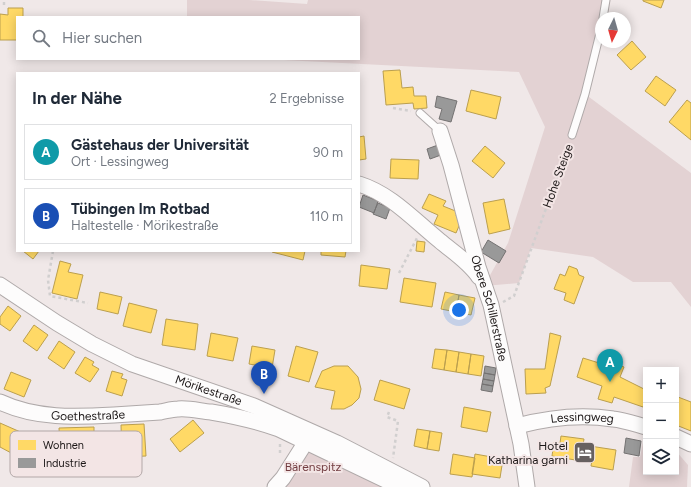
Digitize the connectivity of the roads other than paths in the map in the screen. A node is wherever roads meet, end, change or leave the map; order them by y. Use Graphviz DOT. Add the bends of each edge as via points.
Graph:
graph roads {
  1 [pos="606,0"];
  2 [pos="604,12"];
  3 [pos="596,48"];
  4 [pos="420,113"];
  5 [pos="440,131"];
  6 [pos="572,135"];
  7 [pos="360,184"];
  8 [pos="0,285"];
  9 [pos="484,286"];
  10 [pos="180,381"];
  11 [pos="0,402"];
  12 [pos="178,409"];
  13 [pos="517,426"];
  14 [pos="643,426"];
  15 [pos="306,435"];
  16 [pos="679,438"];
  17 [pos="691,444"];
  18 [pos="275,487"];
  19 [pos="400,487"];
  20 [pos="422,487"];
  21 [pos="527,487"];
  1 -- 2 [label="lane"];
  3 -- 6 [label="lane, Hohe Steige"];
  4 -- 5 [label="lane"];
  5 -- 9 [label="street, Obere Schillerstraße"];
  7 -- 9 [label="street" via="383,194 471,267"];
  8 -- 10 [label="street, Mörikestraße" via="92,344 132,364"];
  9 -- 13 [label="street, Obere Schillerstraße" via="491,305"];
  10 -- 12 [label="street" via="188,399 186,405"];
  10 -- 15 [label="street, Mörikestraße" via="254,406"];
  11 -- 12 [label="street, Goethestraße" via="38,414 77,417"];
  12 -- 15 [label="street, Goethestraße" via="260,422"];
  13 -- 14 [label="street, Lessingweg" via="530,422 592,417"];
  13 -- 21 [label="street, Obere Schillerstraße"];
  15 -- 18 [label="street" via="295,460"];
  15 -- 19 [label="street, Mörikestraße"];
  15 -- 20 [label="street, Mörikestraße" via="392,470"];
  16 -- 17 [label="street"];
}
